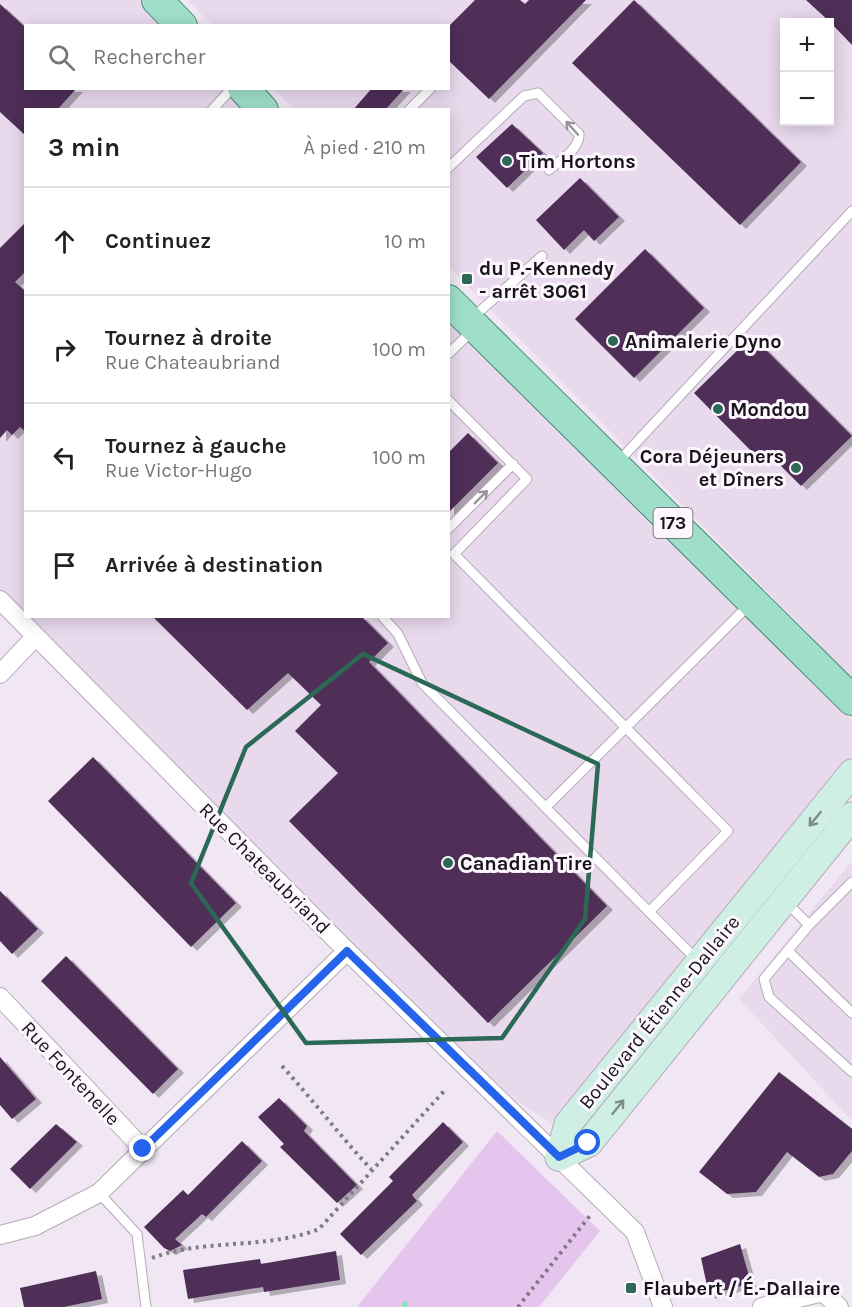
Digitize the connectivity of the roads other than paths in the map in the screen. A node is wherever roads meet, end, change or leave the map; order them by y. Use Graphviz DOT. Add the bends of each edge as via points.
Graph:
graph roads {
  1 [pos="157,0"];
  2 [pos="180,24"];
  3 [pos="230,90"];
  4 [pos="245,90"];
  5 [pos="428,90"];
  6 [pos="214,108"];
  7 [pos="261,108"];
  8 [pos="411,108"];
  9 [pos="450,166"];
  10 [pos="549,170"];
  11 [pos="852,211"];
  12 [pos="542,256"];
  13 [pos="464,316"];
  14 [pos="450,349"];
  15 [pos="450,402"];
  16 [pos="513,464"];
  17 [pos="615,465"];
  18 [pos="450,527"];
  19 [pos="0,600"];
  20 [pos="752,602"];
  21 [pos="384,618"];
  22 [pos="35,637"];
  23 [pos="0,674"];
  24 [pos="852,700"];
  25 [pos="626,728"];
  26 [pos="852,774"];
  27 [pos="546,807"];
  28 [pos="852,816"];
  29 [pos="852,882"];
  30 [pos="784,900"];
  31 [pos="649,912"];
  32 [pos="808,925"];
  33 [pos="347,951"];
  34 [pos="788,951"];
  35 [pos="709,972"];
  36 [pos="0,997"];
  37 [pos="852,1013"];
  38 [pos="852,1072"];
  39 [pos="143,1149"];
  40 [pos="559,1157"];
  41 [pos="99,1193"];
  42 [pos="0,1235"];
  43 [pos="146,1307"];
  44 [pos="663,1307"];
  45 [pos="762,1307"];
  46 [pos="839,1307"];
  1 -- 2 [label="main road"];
  3 -- 6 [label="lane"];
  4 -- 7 [label="main road"];
  5 -- 8 [label="lane"];
  10 -- 9 [label="lane, one-way" via="574,148 579,134 538,93 524,96"];
  11 -- 17 [label="lane"];
  12 -- 13 [label="lane"];
  13 -- 14 [label="lane"];
  13 -- 17 [label="main road, 173"];
  15 -- 16 [label="lane"];
  18 -- 16 [label="lane, one-way"];
  16 -- 25 [label="lane" via="527,479 454,554"];
  17 -- 20 [label="main road, 173"];
  19 -- 22 [label="street, Rue Chateaubriand"];
  20 -- 24 [label="main road, 173"];
  20 -- 25 [label="lane"];
  21 -- 27 [label="lane" via="398,634 422,683"];
  22 -- 23 [label="street"];
  22 -- 33 [label="street, Rue Chateaubriand"];
  25 -- 27 [label="lane"];
  25 -- 31 [label="lane" via="728,831"];
  26 -- 35 [label="street, Boulevard Étienne-Dallaire, one-way"];
  27 -- 31 [label="lane"];
  28 -- 30 [label="street, Boulevard Étienne-Dallaire"];
  29 -- 32 [label="lane"];
  30 -- 32 [label="lane"];
  30 -- 35 [label="street, Boulevard Étienne-Dallaire"];
  31 -- 35 [label="lane"];
  32 -- 34 [label="lane"];
  33 -- 39 [label="street"];
  33 -- 40 [label="street, Rue Chateaubriand"];
  34 -- 37 [label="lane"];
  34 -- 38 [label="lane" via="764,979 769,997"];
  35 -- 40 [label="street, Boulevard Étienne-Dallaire" via="588,1143"];
  36 -- 39 [label="street, Rue Fontenelle"];
  39 -- 41 [label="street"];
  40 -- 44 [label="street, Rue Chateaubriand" via="635,1232"];
  41 -- 42 [label="street" via="35,1226"];
  41 -- 43 [label="lane" via="137,1234"];
  45 -- 46 [label="street" via="823,1292"];
}
